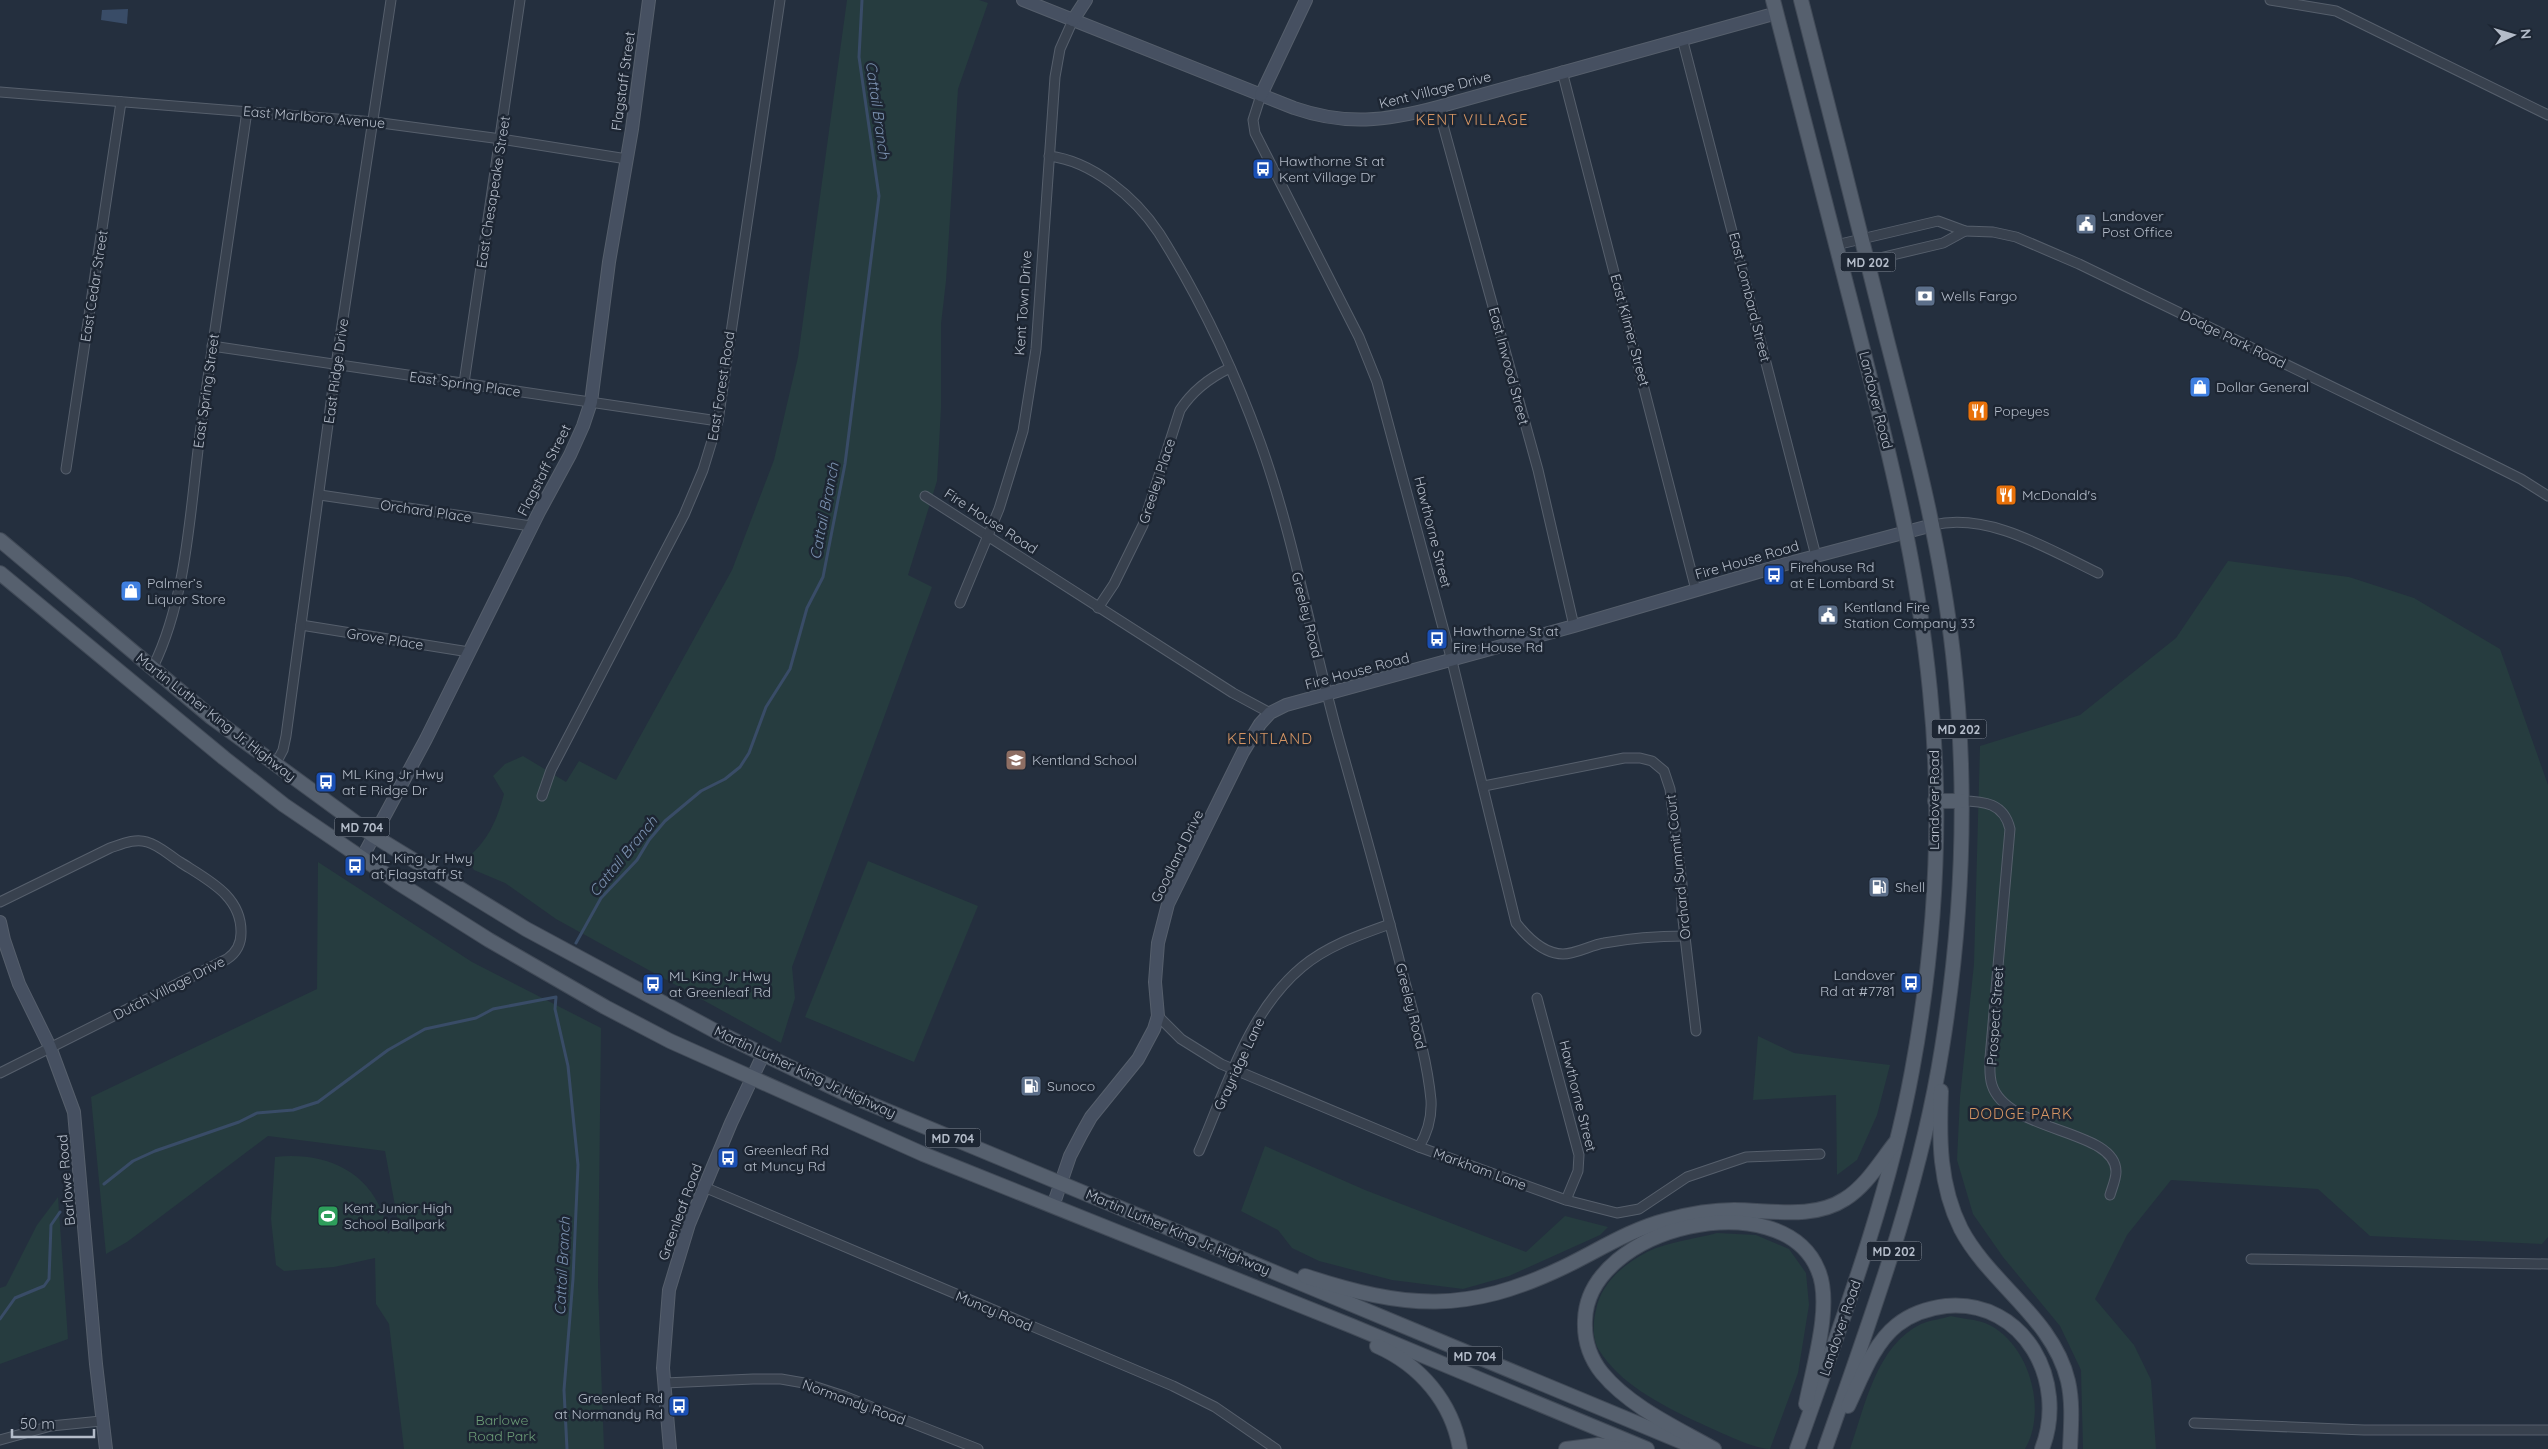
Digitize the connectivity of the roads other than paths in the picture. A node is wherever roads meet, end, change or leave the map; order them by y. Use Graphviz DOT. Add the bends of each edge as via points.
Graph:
graph roads {
  1 [pos="391,0"];
  2 [pos="520,0"];
  3 [pos="650,0"];
  4 [pos="780,0"];
  5 [pos="1023,0"];
  6 [pos="1086,0"];
  7 [pos="1306,0"];
  8 [pos="1801,0"];
  9 [pos="2270,0"];
  10 [pos="1775,6"];
  11 [pos="1073,20"];
  12 [pos="1682,38"];
  13 [pos="1562,71"];
  14 [pos="0,92"];
  15 [pos="1261,95"];
  16 [pos="121,102"];
  17 [pos="1438,107"];
  18 [pos="248,111"];
  19 [pos="2548,115"];
  20 [pos="374,122"];
  21 [pos="501,139"];
  22 [pos="1049,156"];
  23 [pos="626,159"];
  24 [pos="1965,230"];
  25 [pos="1862,239"];
  26 [pos="1836,245"];
  27 [pos="1867,261"];
  28 [pos="1842,267"];
  29 [pos="212,346"];
  30 [pos="336,365"];
  31 [pos="1230,368"];
  32 [pos="464,383"];
  33 [pos="591,402"];
  34 [pos="718,421"];
  35 [pos="66,469"];
  36 [pos="320,495"];
  37 [pos="925,496"];
  38 [pos="2548,496"];
  39 [pos="1933,525"];
  40 [pos="532,526"];
  41 [pos="1908,531"];
  42 [pos="987,536"];
  43 [pos="0,540"];
  44 [pos="1816,556"];
  45 [pos="0,573"];
  46 [pos="2098,573"];
  47 [pos="1696,590"];
  48 [pos="960,603"];
  49 [pos="1098,608"];
  50 [pos="301,626"];
  51 [pos="1574,626"];
  52 [pos="469,652"];
  53 [pos="1452,661"];
  54 [pos="152,667"];
  55 [pos="1326,695"];
  56 [pos="1270,713"];
  57 [pos="275,765"];
  58 [pos="1484,786"];
  59 [pos="542,796"];
  60 [pos="1935,801"];
  61 [pos="1961,801"];
  62 [pos="374,836"];
  63 [pos="362,858"];
  64 [pos="0,902"];
  65 [pos="0,922"];
  66 [pos="1390,924"];
  67 [pos="1685,936"];
  68 [pos="1537,998"];
  69 [pos="1158,1016"];
  70 [pos="1696,1031"];
  71 [pos="50,1047"];
  72 [pos="1942,1047"];
  73 [pos="763,1056"];
  74 [pos="1235,1070"];
  75 [pos="0,1073"];
  76 [pos="752,1078"];
  77 [pos="1898,1138"];
  78 [pos="1419,1147"];
  79 [pos="1200,1151"];
  80 [pos="1820,1154"];
  81 [pos="1061,1183"];
  82 [pos="704,1187"];
  83 [pos="2110,1195"];
  84 [pos="1566,1200"];
  85 [pos="1053,1206"];
  86 [pos="2251,1259"];
  87 [pos="1252,1262"];
  88 [pos="2548,1264"];
  89 [pos="1284,1301"];
  90 [pos="665,1383"];
  91 [pos="102,1421"];
  92 [pos="2194,1423"];
  93 [pos="2548,1430"];
  94 [pos="0,1440"];
  95 [pos="1798,1447"];
  96 [pos="106,1449"];
  97 [pos="670,1449"];
  98 [pos="978,1449"];
  99 [pos="1276,1449"];
  100 [pos="1460,1449"];
  101 [pos="1566,1449"];
  102 [pos="1626,1449"];
  103 [pos="1647,1449"];
  104 [pos="1699,1449"];
  105 [pos="1714,1449"];
  106 [pos="1825,1449"];
  107 [pos="2042,1449"];
  108 [pos="2070,1449"];
  1 -- 20 [label="street, East Ridge Drive"];
  2 -- 21 [label="street, East Chesapeake Street"];
  3 -- 23 [label="street, Flagstaff Street"];
  4 -- 34 [label="street, East Forest Road"];
  5 -- 11 [label="street, Kent Village Drive"];
  6 -- 11 [label="street, Kent Town Drive"];
  7 -- 15 [label="street, Hawthorne Street"];
  8 -- 25 [label="main road, Landover Road / MD 202"];
  9 -- 19 [label="street" via="2336,11"];
  10 -- 12 [label="street, Kent Village Drive"];
  10 -- 26 [label="main road, Landover Road / MD 202"];
  11 -- 15 [label="street, Kent Village Drive"];
  11 -- 22 [label="street, Kent Town Drive" via="1060,49 1055,77"];
  12 -- 13 [label="street, Kent Village Drive"];
  12 -- 44 [label="street, East Lombard Street"];
  13 -- 17 [label="street, Kent Village Drive"];
  13 -- 47 [label="street, East Kilmer Street"];
  14 -- 16 [label="street, East Marlboro Avenue"];
  15 -- 17 [label="street, Kent Village Drive" via="1314,115 1338,120 1384,119"];
  15 -- 53 [label="street, Hawthorne Street" via="1253,120 1255,133 1359,337 1374,373"];
  16 -- 18 [label="street, East Marlboro Avenue"];
  16 -- 35 [label="street, East Cedar Street"];
  17 -- 51 [label="street, East Inwood Street" via="1538,470"];
  18 -- 20 [label="street, East Marlboro Avenue"];
  18 -- 29 [label="street, East Spring Street"];
  20 -- 21 [label="street, East Marlboro Avenue"];
  20 -- 30 [label="street, East Ridge Drive"];
  21 -- 23 [label="street, East Marlboro Avenue"];
  21 -- 32 [label="street, East Chesapeake Street"];
  22 -- 31 [label="street, Greeley Road" via="1072,160 1085,167 1138,207 1174,258"];
  22 -- 42 [label="street, Kent Town Drive" via="1030,390 1012,470"];
  23 -- 33 [label="street, Flagstaff Street"];
  24 -- 25 [label="street, Dodge Park Road" via="1938,221"];
  24 -- 27 [label="street" via="1943,243"];
  24 -- 38 [label="street, Dodge Park Road" via="2005,234 2060,255 2505,470"];
  25 -- 26 [label="street, Dodge Park Road"];
  25 -- 27 [label="main road, Landover Road / MD 202"];
  26 -- 28 [label="main road, Landover Road / MD 202"];
  27 -- 28 [label="street"];
  27 -- 39 [label="main road, Landover Road / MD 202"];
  28 -- 41 [label="main road, Landover Road / MD 202"];
  29 -- 30 [label="street, East Spring Place"];
  29 -- 54 [label="street, East Spring Street" via="178,597"];
  30 -- 32 [label="street, East Spring Place"];
  30 -- 36 [label="street, East Ridge Drive"];
  31 -- 49 [label="street, Greeley Place" via="1202,385 1180,410 1143,525 1114,584"];
  31 -- 55 [label="street, Greeley Road" via="1268,470"];
  32 -- 33 [label="street, East Spring Place"];
  33 -- 34 [label="street, East Spring Place"];
  33 -- 40 [label="street, Flagstaff Street" via="570,456"];
  34 -- 59 [label="street, East Forest Road" via="703,470 684,515 551,770"];
  36 -- 40 [label="street, Orchard Place"];
  36 -- 50 [label="street, East Ridge Drive"];
  37 -- 42 [label="street, Fire House Road"];
  39 -- 41 [label="street, Fire House Road"];
  39 -- 46 [label="street" via="1952,521 1994,528"];
  39 -- 61 [label="main road, Landover Road / MD 202" via="1953,657"];
  40 -- 52 [label="street, Flagstaff Street"];
  41 -- 44 [label="street, Fire House Road"];
  41 -- 60 [label="main road, Landover Road / MD 202" via="1931,694"];
  42 -- 48 [label="street, Kent Town Drive"];
  42 -- 49 [label="street, Fire House Road"];
  43 -- 54 [label="main road, Martin Luther King Jr. Highway / MD 704"];
  44 -- 47 [label="street, Fire House Road"];
  45 -- 63 [label="main road, Martin Luther King Jr. Highway / MD 704" via="224,758 284,805"];
  47 -- 51 [label="street, Fire House Road"];
  49 -- 56 [label="street, Fire House Road"];
  50 -- 52 [label="street, Grove Place"];
  50 -- 57 [label="street, East Ridge Drive" via="283,750"];
  51 -- 53 [label="street, Fire House Road"];
  52 -- 62 [label="street, Flagstaff Street"];
  53 -- 55 [label="street, Fire House Road"];
  53 -- 58 [label="street, Hawthorne Street"];
  54 -- 57 [label="main road, Martin Luther King Jr. Highway / MD 704"];
  55 -- 56 [label="street, Fire House Road" via="1286,705"];
  55 -- 66 [label="street, Greeley Road"];
  56 -- 69 [label="street, Goodland Drive" via="1243,752 1168,904 1156,963"];
  57 -- 62 [label="main road, Martin Luther King Jr. Highway / MD 704"];
  58 -- 67 [label="street, Hawthorne Street" via="1516,923 1526,936 1541,947 1562,954 1602,943 1651,936"];
  58 -- 67 [label="street, Orchard Summit Court" via="1624,758 1652,762 1664,771 1670,789"];
  60 -- 61 [label="main road"];
  60 -- 77 [label="main road, Landover Road / MD 202" via="1927,968 1913,1067"];
  61 -- 72 [label="main road, Landover Road / MD 202" via="1956,937"];
  61 -- 83 [label="street, Prospect Street" via="1996,806 2005,815 2010,829 1990,1058 1992,1086 2013,1112 2077,1136 2103,1150 2116,1172"];
  62 -- 63 [label="street, Flagstaff Street"];
  62 -- 73 [label="main road, Martin Luther King Jr. Highway / MD 704" via="526,929"];
  63 -- 76 [label="main road, Martin Luther King Jr. Highway / MD 704" via="570,988 670,1041"];
  64 -- 71 [label="street, Dutch Village Drive" via="95,855 133,841 150,843 193,870 231,899 240,915 240,943 227,959"];
  65 -- 71 [label="street, Barlowe Road" via="19,984"];
  66 -- 74 [label="street, Grayridge Lane" via="1341,943 1302,966 1281,987 1265,1010"];
  66 -- 78 [label="street, Greeley Road" via="1431,1101 1429,1127"];
  67 -- 70 [label="street, Orchard Summit Court"];
  68 -- 84 [label="street, Hawthorne Street" via="1579,1155 1578,1171"];
  69 -- 74 [label="street, Markham Lane" via="1189,1045"];
  69 -- 81 [label="street, Goodland Drive" via="1138,1059 1087,1125 1070,1156"];
  71 -- 75 [label="street, Dutch Village Drive"];
  71 -- 91 [label="street, Barlowe Road" via="75,1118"];
  72 -- 106 [label="main road, Landover Road / MD 202" via="1908,1206"];
  72 -- 108 [label="main road" via="1940,1143 1950,1203 1977,1253 2055,1347 2070,1391"];
  73 -- 76 [label="street, Greenleaf Road"];
  73 -- 81 [label="main road, Martin Luther King Jr. Highway / MD 704"];
  74 -- 78 [label="street, Markham Lane"];
  74 -- 79 [label="street, Grayridge Lane"];
  76 -- 82 [label="street, Greenleaf Road"];
  76 -- 85 [label="main road, Martin Luther King Jr. Highway / MD 704" via="922,1154"];
  77 -- 87 [label="main road" via="1859,1188 1836,1204 1808,1212 1724,1210 1672,1219 1517,1288 1478,1298 1447,1302 1401,1300"];
  77 -- 95 [label="main road, Landover Road / MD 202" via="1870,1240"];
  78 -- 84 [label="street, Markham Lane"];
  80 -- 84 [label="street, Markham Lane" via="1746,1157 1687,1177 1639,1208 1617,1214"];
  81 -- 85 [label="street, Goodland Drive"];
  81 -- 87 [label="main road, Martin Luther King Jr. Highway / MD 704"];
  82 -- 90 [label="street, Greenleaf Road" via="688,1224 669,1290 662,1368"];
  82 -- 99 [label="street, Muncy Road" via="1174,1386 1215,1407"];
  85 -- 89 [label="main road, Martin Luther King Jr. Highway / MD 704"];
  86 -- 88 [label="street"];
  87 -- 104 [label="main road, Martin Luther King Jr. Highway / MD 704"];
  89 -- 100 [label="main road" via="1390,1352 1418,1372 1445,1406"];
  89 -- 103 [label="main road, Martin Luther King Jr. Highway / MD 704" via="1352,1326"];
  90 -- 97 [label="street, Greenleaf Road"];
  90 -- 98 [label="street, Normandy Road" via="753,1379 804,1383"];
  91 -- 94 [label="street" via="51,1426"];
  91 -- 96 [label="street, Barlowe Road"];
  92 -- 93 [label="street" via="2374,1430"];
  95 -- 105 [label="main road" via="1821,1317 1823,1292 1819,1271 1809,1254 1786,1235 1756,1226 1716,1224 1689,1227 1664,1235 1615,1260 1591,1291 1584,1326 1590,1353 1610,1381 1649,1411"];
  101 -- 102 [label="main road" via="1598,1445"];
  106 -- 107 [label="main road" via="1871,1359 1892,1330 1914,1314 1951,1306 1971,1308 2000,1318 2018,1331 2035,1351 2051,1398"];
}
